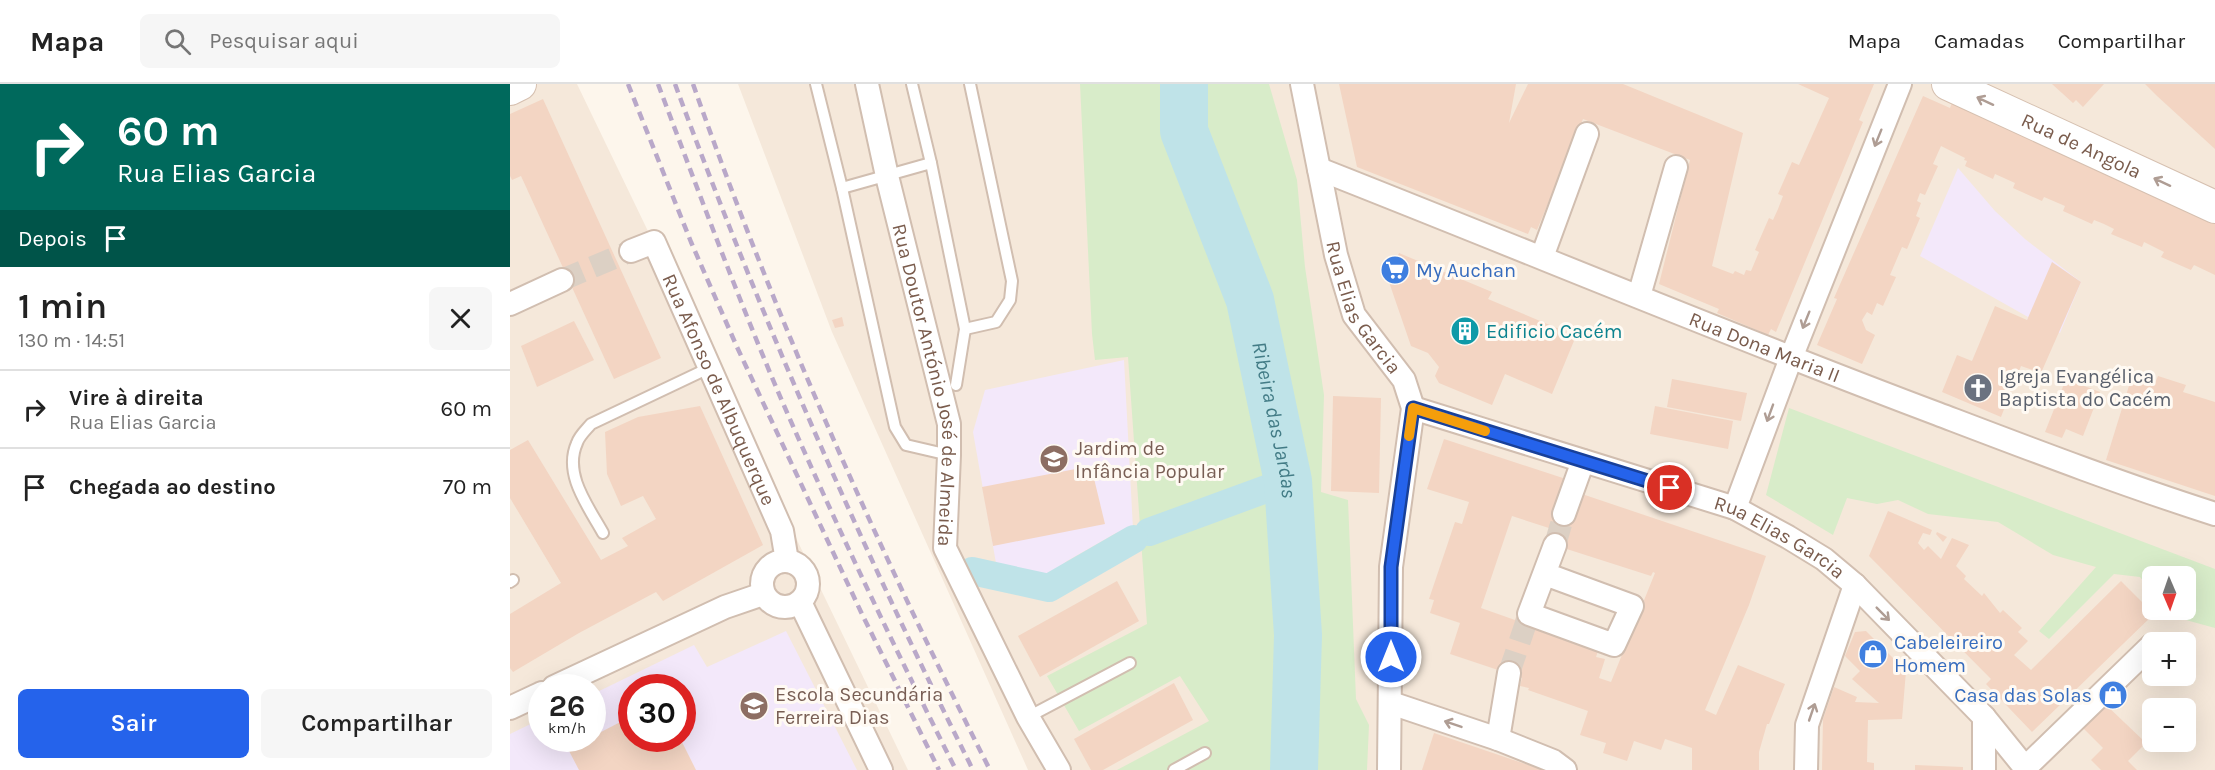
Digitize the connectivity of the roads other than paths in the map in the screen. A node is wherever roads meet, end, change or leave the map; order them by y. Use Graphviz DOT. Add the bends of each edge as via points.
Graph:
graph roads {
  1 [pos="520,84"];
  2 [pos="816,84"];
  3 [pos="867,84"];
  4 [pos="912,84"];
  5 [pos="970,84"];
  6 [pos="1302,84"];
  7 [pos="1899,84"];
  8 [pos="1948,84"];
  9 [pos="510,89"];
  10 [pos="1587,135"];
  11 [pos="931,163"];
  12 [pos="1676,167"];
  13 [pos="1319,169"];
  14 [pos="887,176"];
  15 [pos="843,188"];
  16 [pos="2215,207"];
  17 [pos="631,251"];
  18 [pos="1542,257"];
  19 [pos="562,280"];
  20 [pos="1639,296"];
  21 [pos="510,304"];
  22 [pos="965,329"];
  23 [pos="1791,358"];
  24 [pos="709,368"];
  25 [pos="956,385"];
  26 [pos="1413,408"];
  27 [pos="949,455"];
  28 [pos="1583,461"];
  29 [pos="1735,508"];
  30 [pos="1564,514"];
  31 [pos="2215,514"];
  32 [pos="603,533"];
  33 [pos="1555,545"];
  34 [pos="787,561"];
  35 [pos="1545,573"];
  36 [pos="1855,585"];
  37 [pos="763,594"];
  38 [pos="800,602"];
  39 [pos="2142,655"];
  40 [pos="1130,663"];
  41 [pos="1509,673"];
  42 [pos="582,674"];
  43 [pos="528,700"];
  44 [pos="1391,703"];
  45 [pos="510,708"];
  46 [pos="1028,717"];
  47 [pos="1984,717"];
  48 [pos="1498,739"];
  49 [pos="1205,753"];
  50 [pos="2026,769"];
  51 [pos="881,770"];
  52 [pos="1059,770"];
  53 [pos="1174,770"];
  54 [pos="1389,770"];
  55 [pos="1565,770"];
  56 [pos="1806,770"];
  57 [pos="1984,770"];
  1 -- 9 [label="street"];
  2 -- 15 [label="lane"];
  3 -- 14 [label="street, Rua Doutor António José de Almeida"];
  4 -- 11 [label="lane"];
  5 -- 22 [label="lane" via="1012,281 1010,300 996,322"];
  6 -- 13 [label="street, Rua Elias Garcia"];
  7 -- 23 [label="street, one-way"];
  16 -- 8 [label="street, Rua de Angola, one-way"];
  10 -- 18 [label="street"];
  11 -- 14 [label="lane"];
  11 -- 22 [label="lane"];
  12 -- 20 [label="street"];
  13 -- 18 [label="street, Rua Dona Maria II"];
  13 -- 26 [label="street, Rua Elias Garcia" via="1336,255 1354,315 1404,380"];
  14 -- 15 [label="lane"];
  14 -- 27 [label="street, Rua Doutor António José de Almeida" via="949,424"];
  15 -- 27 [label="lane" via="895,427 906,445"];
  17 -- 24 [label="street, Rua Afonso de Albuquerque" via="654,242"];
  18 -- 20 [label="street, Rua Dona Maria II"];
  19 -- 21 [label="street"];
  20 -- 23 [label="street, Rua Dona Maria II"];
  22 -- 25 [label="lane"];
  23 -- 29 [label="street, one-way"];
  23 -- 31 [label="street, Rua Dona Maria II" via="2124,485"];
  24 -- 32 [label="lane" via="591,424 577,441 571,461 575,481"];
  24 -- 34 [label="street, Rua Afonso de Albuquerque" via="782,531"];
  26 -- 28 [label="street, Rua Elias Garcia"];
  26 -- 44 [label="street" via="1391,567"];
  27 -- 46 [label="street, Rua Doutor António José de Almeida" via="945,548"];
  28 -- 29 [label="street, Rua Elias Garcia"];
  28 -- 30 [label="street"];
  29 -- 36 [label="street, Rua Elias Garcia" via="1824,559"];
  33 -- 35 [label="street"];
  34 -- 37 [label="street" via="772,564 765,571"];
  34 -- 38 [label="street" via="795,563 806,575 808,588"];
  36 -- 47 [label="street, Rua Elias Garcia, one-way"];
  56 -- 36 [label="street, one-way" via="1807,725"];
  37 -- 38 [label="street" via="768,601 785,608"];
  37 -- 42 [label="street"];
  38 -- 51 [label="street"];
  39 -- 50 [label="street"];
  40 -- 46 [label="lane"];
  41 -- 48 [label="street"];
  43 -- 45 [label="street"];
  48 -- 44 [label="street, one-way"];
  44 -- 54 [label="street"];
  46 -- 52 [label="street, Rua Doutor António José de Almeida"];
  47 -- 50 [label="street, Rua Elias Garcia"];
  47 -- 57 [label="street"];
  48 -- 55 [label="street" via="1553,761"];
  49 -- 53 [label="lane"];
}
